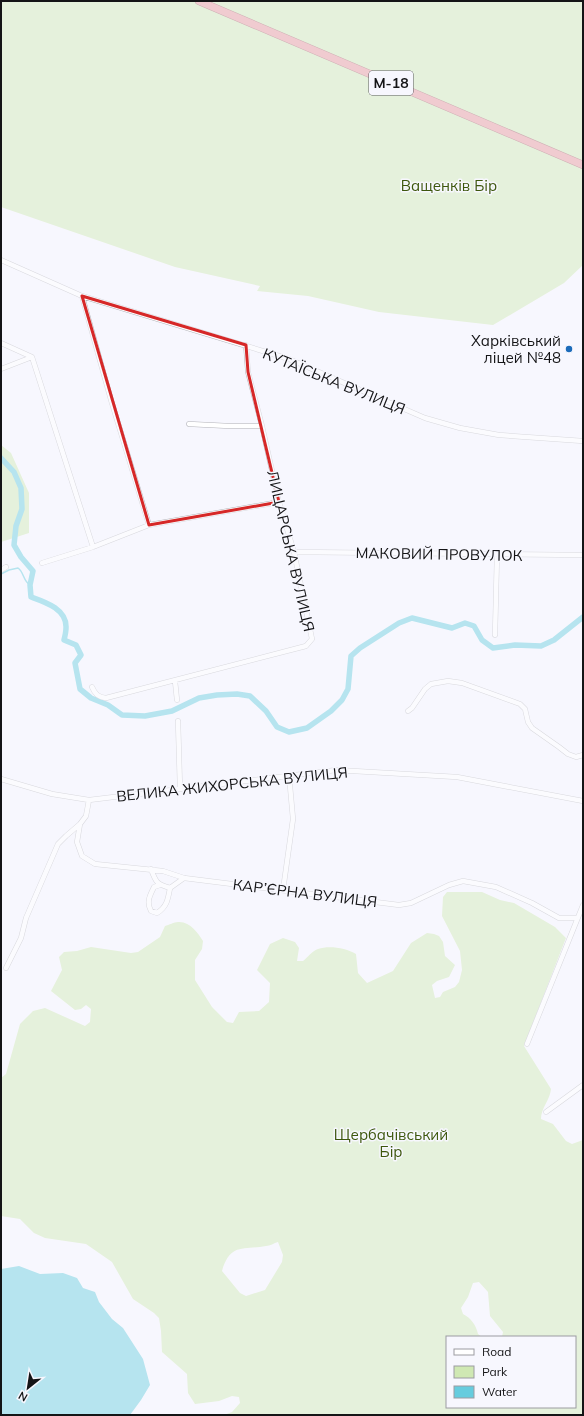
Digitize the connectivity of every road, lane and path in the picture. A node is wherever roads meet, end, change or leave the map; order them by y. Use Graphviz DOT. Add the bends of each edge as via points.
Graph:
graph roads {
  1 [pos="199,1"];
  2 [pos="583,165"];
  3 [pos="1,260"];
  4 [pos="82,296"];
  5 [pos="1,343"];
  6 [pos="246,346"];
  7 [pos="32,357"];
  8 [pos="1,369"];
  9 [pos="189,424"];
  10 [pos="262,426"];
  11 [pos="583,441"];
  12 [pos="279,502"];
  13 [pos="149,525"];
  14 [pos="93,547"];
  15 [pos="294,552"];
  16 [pos="497,555"];
  17 [pos="583,555"];
  18 [pos="42,563"];
  19 [pos="495,635"];
  20 [pos="175,681"];
  21 [pos="92,687"];
  22 [pos="177,700"];
  23 [pos="408,711"];
  24 [pos="178,721"];
  25 [pos="583,755"];
  26 [pos="289,775"];
  27 [pos="1,779"];
  28 [pos="180,788"];
  29 [pos="90,800"];
  30 [pos="583,801"];
  31 [pos="80,824"];
  32 [pos="151,869"];
  33 [pos="184,878"];
  34 [pos="160,885"];
  35 [pos="170,888"];
  36 [pos="283,890"];
  37 [pos="583,905"];
  38 [pos="577,918"];
  39 [pos="6,968"];
  40 [pos="527,1044"];
  41 [pos="583,1085"];
  42 [pos="546,1112"];
  1 -- 2 [label="highway, М-18"];
  3 -- 4 [label="street, КУТАЇСЬКА ВУЛИЦЯ"];
  4 -- 6 [label="street, КУТАЇСЬКА ВУЛИЦЯ"];
  4 -- 13 [label="street"];
  5 -- 7 [label="street"];
  6 -- 10 [label="street, ЛИЦАРСЬКА ВУЛИЦЯ" via="248,372"];
  6 -- 11 [label="street, КУТАЇСЬКА ВУЛИЦЯ" via="289,359 424,418 499,435"];
  7 -- 8 [label="street"];
  7 -- 14 [label="street"];
  9 -- 10 [label="street"];
  10 -- 12 [label="street, ЛИЦАРСЬКА ВУЛИЦЯ"];
  12 -- 13 [label="street"];
  12 -- 15 [label="street, ЛИЦАРСЬКА ВУЛИЦЯ"];
  13 -- 14 [label="street"];
  14 -- 18 [label="street"];
  15 -- 16 [label="street, МАКОВИЙ ПРОВУЛОК"];
  15 -- 20 [label="street, ЛИЦАРСЬКА ВУЛИЦЯ" via="312,640 306,646"];
  16 -- 17 [label="street, МАКОВИЙ ПРОВУЛОК"];
  16 -- 19 [label="street"];
  20 -- 21 [label="street, ЛИЦАРСЬКА ВУЛИЦЯ" via="106,698 99,697"];
  20 -- 22 [label="street"];
  23 -- 25 [label="street" via="431,684 448,681 462,683 520,704 525,709 532,728 568,754 576,757"];
  24 -- 28 [label="street"];
  26 -- 28 [label="street, ВЕЛИКА ЖИХОРСЬКА ВУЛИЦЯ"];
  26 -- 30 [label="street, ВЕЛИКА ЖИХОРСЬКА ВУЛИЦЯ" via="336,770 457,777"];
  26 -- 36 [label="street" via="293,819"];
  27 -- 29 [label="street, ВЕЛИКА ЖИХОРСЬКА ВУЛИЦЯ" via="52,794"];
  28 -- 29 [label="street, ВЕЛИКА ЖИХОРСЬКА ВУЛИЦЯ"];
  29 -- 31 [label="street, КАР’ЄРНА ВУЛИЦЯ" via="86,816"];
  31 -- 32 [label="street, КАР’ЄРНА ВУЛИЦЯ" via="77,842 82,856 95,864"];
  31 -- 39 [label="street" via="58,844 26,918 21,938"];
  32 -- 33 [label="street, КАР’ЄРНА ВУЛИЦЯ"];
  32 -- 34 [label="street" via="155,881"];
  33 -- 35 [label="street"];
  33 -- 36 [label="street, КАР’ЄРНА ВУЛИЦЯ"];
  34 -- 35 [label="street"];
  34 -- 35 [label="street" via="154,887 149,896 150,911 156,913 167,904"];
  36 -- 38 [label="street, КАР’ЄРНА ВУЛИЦЯ" via="399,905 411,903 463,881 496,887 559,918"];
  37 -- 38 [label="street"];
  38 -- 40 [label="street"];
  41 -- 42 [label="street"];
}
